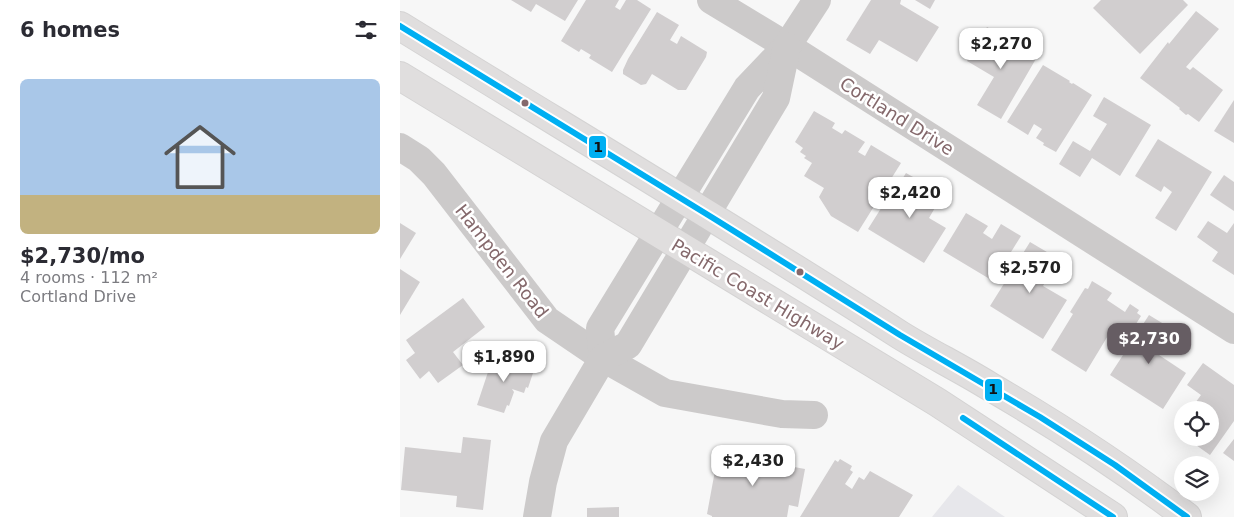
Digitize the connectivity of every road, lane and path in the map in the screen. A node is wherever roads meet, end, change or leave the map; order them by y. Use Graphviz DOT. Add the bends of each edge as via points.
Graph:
graph roads {
  1 [pos="711,0"];
  2 [pos="817,0"];
  3 [pos="400,26"];
  4 [pos="787,46"];
  5 [pos="400,76"];
  6 [pos="400,147"];
  7 [pos="680,198"];
  8 [pos="707,214"];
  9 [pos="658,233"];
  10 [pos="685,249"];
  11 [pos="1234,330"];
  12 [pos="603,358"];
  13 [pos="814,414"];
  14 [pos="537,517"];
  15 [pos="1113,517"];
  16 [pos="1187,517"];
  1 -- 4 [label="street, Cortland Drive"];
  2 -- 4 [label="street"];
  3 -- 7 [label="highway"];
  4 -- 7 [label="street" via="748,88"];
  4 -- 8 [label="street" via="776,98"];
  4 -- 11 [label="street, Cortland Drive"];
  5 -- 9 [label="highway, Pacific Coast Highway"];
  6 -- 12 [label="street, Hampden Road" via="434,174 547,320"];
  7 -- 8 [label="highway"];
  7 -- 9 [label="street"];
  8 -- 10 [label="street"];
  8 -- 16 [label="highway" via="902,336 1072,436"];
  9 -- 10 [label="highway, Pacific Coast Highway"];
  9 -- 12 [label="street" via="600,328"];
  10 -- 12 [label="street" via="628,345"];
  10 -- 15 [label="highway, Pacific Coast Highway" via="937,402"];
  12 -- 13 [label="street, Hampden Road" via="665,393 782,414"];
  12 -- 14 [label="street" via="554,441"];
}
